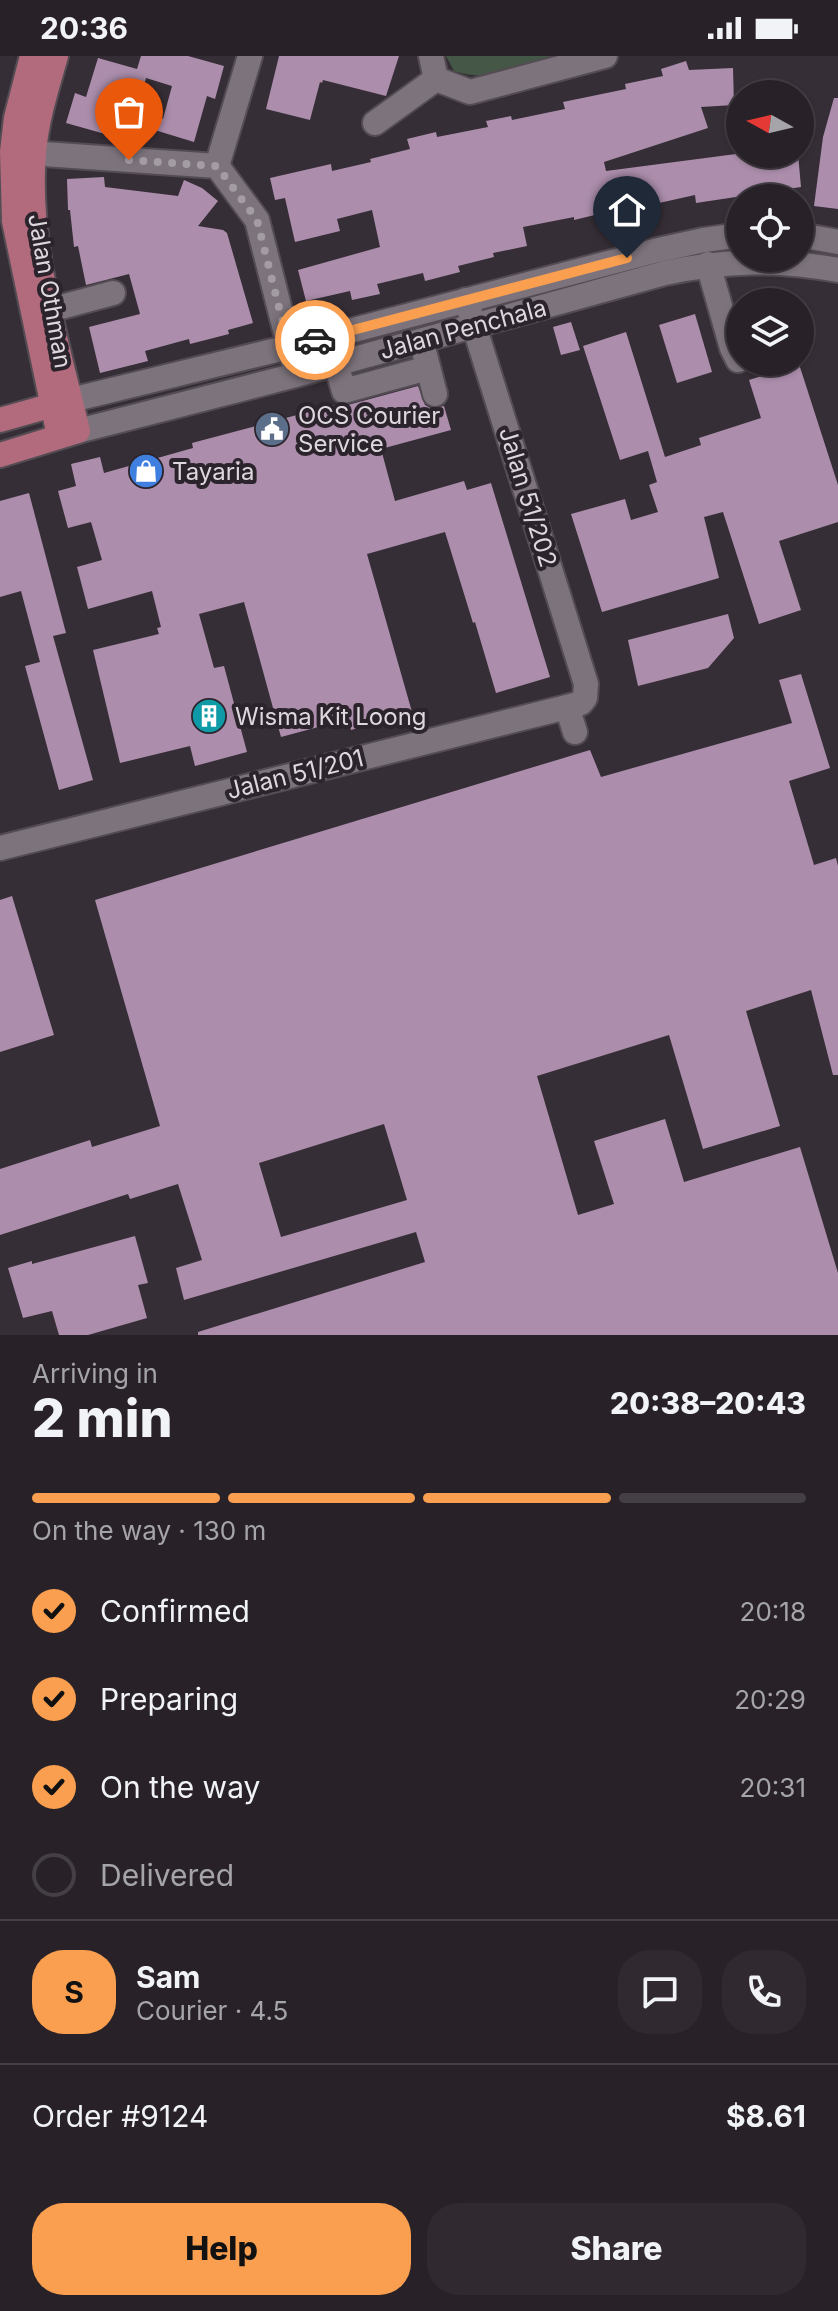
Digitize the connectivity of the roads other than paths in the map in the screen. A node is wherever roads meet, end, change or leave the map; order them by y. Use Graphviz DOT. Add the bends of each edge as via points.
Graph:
graph roads {
  1 [pos="32,56"];
  2 [pos="56,56"];
  3 [pos="250,56"];
  4 [pos="605,56"];
  5 [pos="433,68"];
  6 [pos="375,123"];
  7 [pos="23,153"];
  8 [pos="217,166"];
  9 [pos="16,221"];
  10 [pos="726,238"];
  11 [pos="814,238"];
  12 [pos="838,242"];
  13 [pos="708,264"];
  14 [pos="838,270"];
  15 [pos="113,293"];
  16 [pos="466,300"];
  17 [pos="50,310"];
  18 [pos="475,326"];
  19 [pos="726,327"];
  20 [pos="421,341"];
  21 [pos="289,347"];
  22 [pos="336,364"];
  23 [pos="428,368"];
  24 [pos="296,375"];
  25 [pos="435,394"];
  26 [pos="61,402"];
  27 [pos="0,420"];
  28 [pos="68,434"];
  29 [pos="0,455"];
  30 [pos="577,701"];
  31 [pos="575,732"];
  32 [pos="0,848"];
  1 -- 7 [label="main road, Jalan Othman" via="16,118"];
  2 -- 7 [label="main road, Jalan Othman"];
  3 -- 8 [label="street"];
  4 -- 5 [label="street" via="470,92"];
  5 -- 6 [label="street"];
  7 -- 8 [label="street"];
  7 -- 9 [label="main road, Jalan Othman"];
  8 -- 21 [label="street" via="257,220"];
  9 -- 17 [label="main road, Jalan Othman"];
  9 -- 26 [label="main road, Jalan Othman"];
  10 -- 16 [label="street, Jalan Penchala"];
  11 -- 12 [label="street"];
  13 -- 14 [label="street, Jalan Penchala" via="794,262"];
  13 -- 18 [label="street, Jalan Penchala"];
  13 -- 19 [label="street"];
  15 -- 17 [label="street"];
  16 -- 18 [label="street, Jalan 51/202"];
  16 -- 21 [label="street, Jalan Penchala"];
  17 -- 26 [label="main road, Jalan Othman"];
  18 -- 20 [label="street, Jalan Penchala"];
  18 -- 30 [label="street, Jalan 51/202" via="575,648"];
  20 -- 22 [label="street, Jalan Penchala"];
  20 -- 23 [label="street"];
  21 -- 24 [label="street"];
  21 -- 26 [label="street, Jalan Penchala"];
  22 -- 23 [label="street" via="344,391"];
  22 -- 24 [label="street, Jalan Penchala"];
  23 -- 25 [label="street"];
  24 -- 28 [label="street, Jalan Penchala"];
  26 -- 27 [label="main road, Jalan Penchala"];
  26 -- 28 [label="main road, Jalan Othman"];
  28 -- 29 [label="main road, Jalan Penchala"];
  30 -- 31 [label="street, Jalan 51/202"];
  30 -- 32 [label="street, Jalan 51/201"];
}
